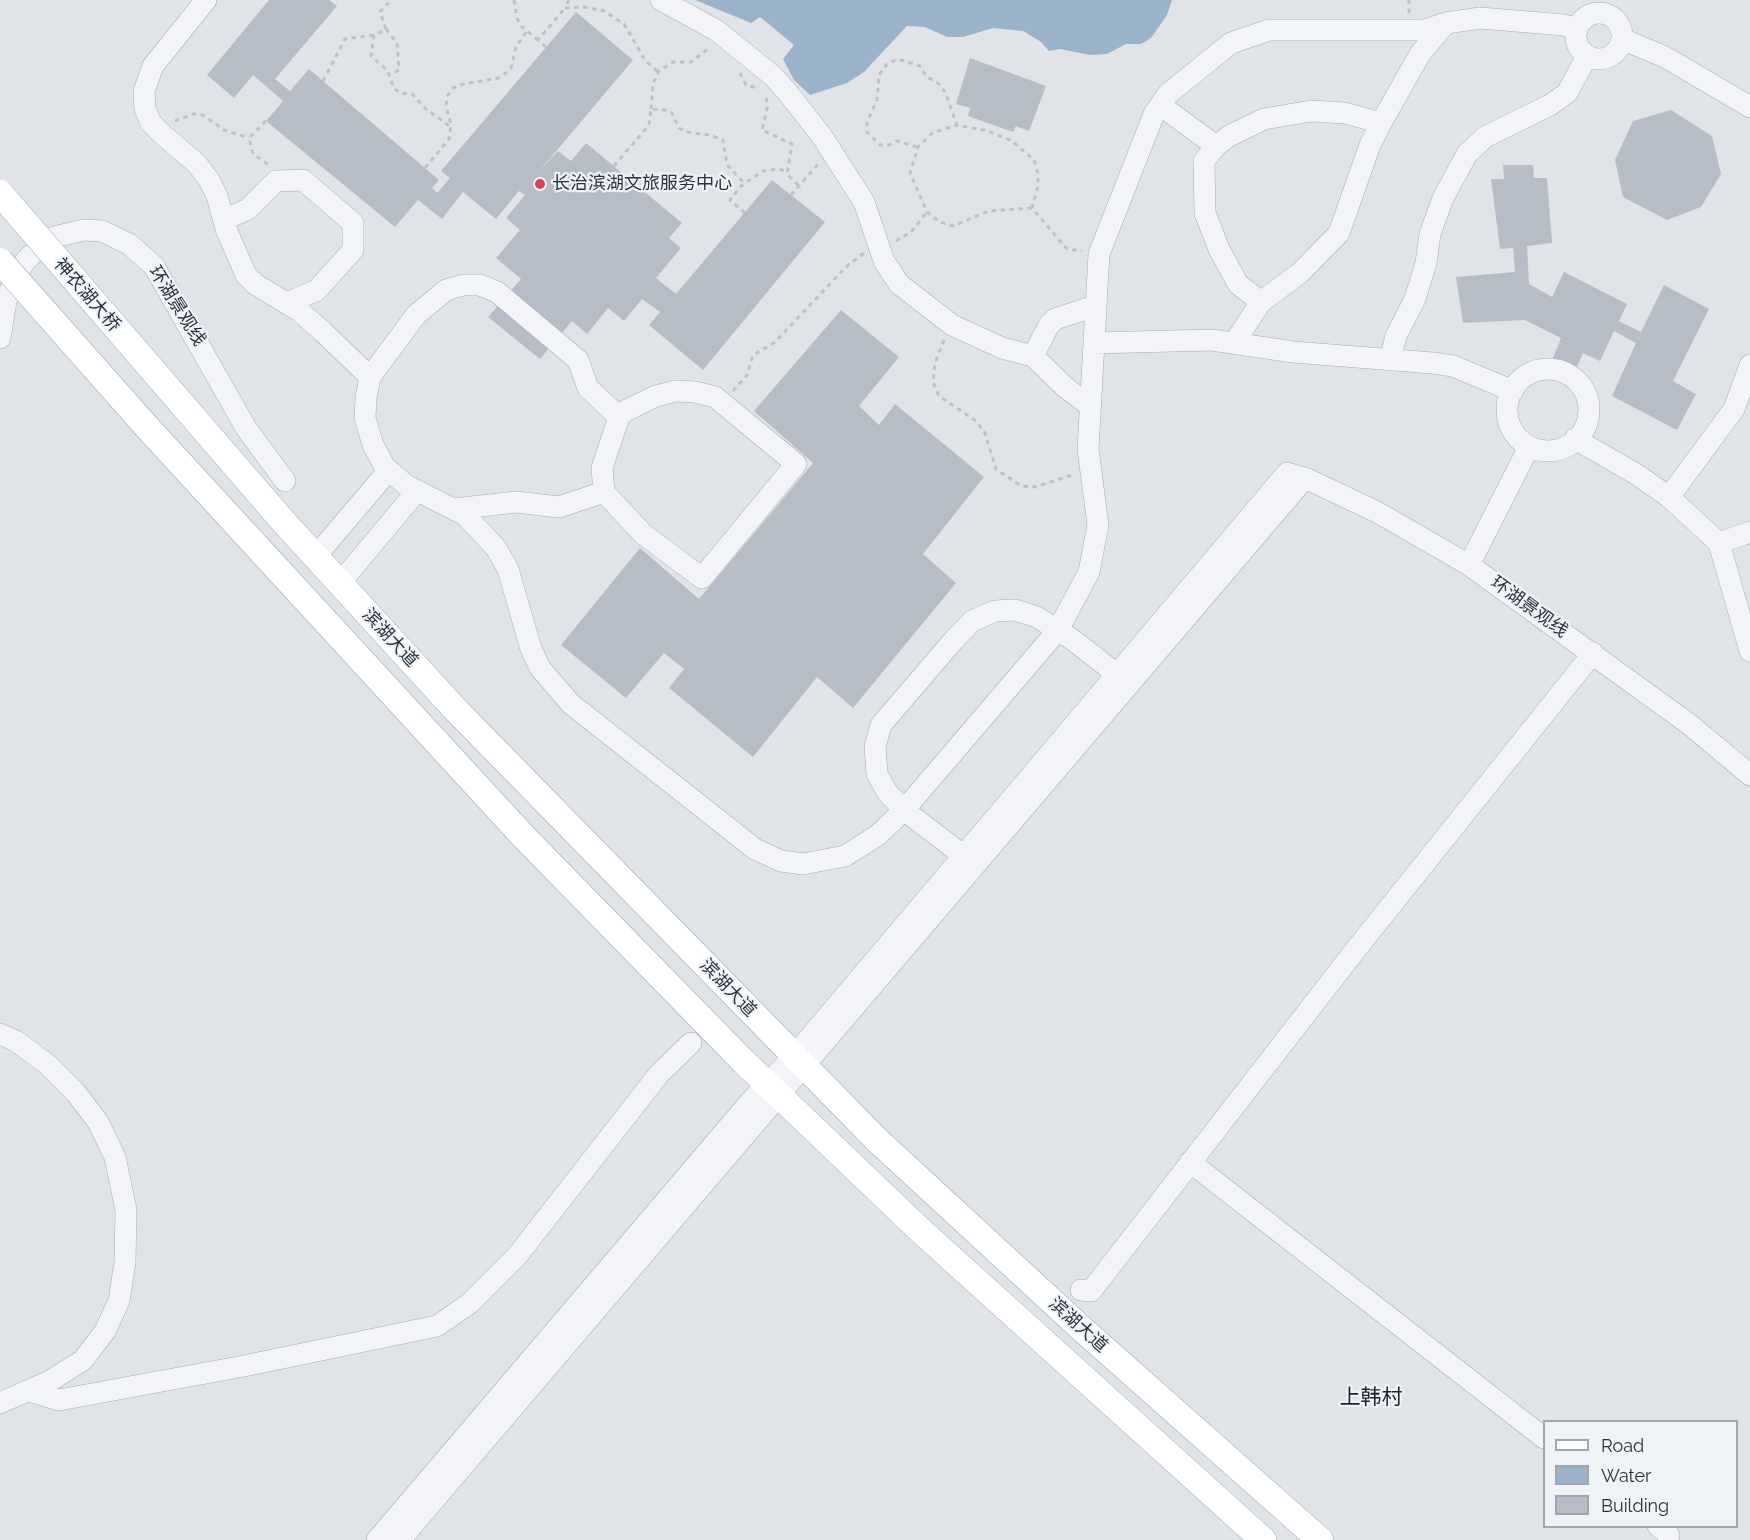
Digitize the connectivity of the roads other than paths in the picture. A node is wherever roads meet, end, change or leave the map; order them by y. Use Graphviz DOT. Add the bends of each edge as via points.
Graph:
graph roads {
  1 [pos="206,0"];
  2 [pos="661,0"];
  3 [pos="1446,23"];
  4 [pos="1577,29"];
  5 [pos="1622,39"];
  6 [pos="1587,56"];
  7 [pos="1160,105"];
  8 [pos="1750,106"];
  9 [pos="1381,123"];
  10 [pos="1216,146"];
  11 [pos="0,193"];
  12 [pos="224,220"];
  13 [pos="0,261"];
  14 [pos="1261,302"];
  15 [pos="286,303"];
  16 [pos="1095,306"];
  17 [pos="0,338"];
  18 [pos="1094,343"];
  19 [pos="1234,343"];
  20 [pos="1033,356"];
  21 [pos="1390,360"];
  22 [pos="1750,365"];
  23 [pos="370,377"];
  24 [pos="1513,392"];
  25 [pos="175,396"];
  26 [pos="1090,406"];
  27 [pos="619,417"];
  28 [pos="1575,439"];
  29 [pos="1530,447"];
  30 [pos="388,470"];
  31 [pos="285,481"];
  32 [pos="417,491"];
  33 [pos="604,492"];
  34 [pos="1669,497"];
  35 [pos="454,509"];
  36 [pos="1750,532"];
  37 [pos="1719,543"];
  38 [pos="315,557"];
  39 [pos="1470,565"];
  40 [pos="340,584"];
  41 [pos="1058,630"];
  42 [pos="1750,651"];
  43 [pos="1593,652"];
  44 [pos="1123,679"];
  45 [pos="1750,775"];
  46 [pos="904,810"];
  47 [pos="970,860"];
  48 [pos="0,1034"];
  49 [pos="691,1043"];
  50 [pos="800,1061"];
  51 [pos="773,1090"];
  52 [pos="1190,1162"];
  53 [pos="1081,1290"];
  54 [pos="29,1391"];
  55 [pos="0,1403"];
  56 [pos="1543,1436"];
  57 [pos="377,1540"];
  58 [pos="400,1540"];
  59 [pos="1263,1540"];
  60 [pos="1320,1540"];
  1 -- 12 [label="street" via="164,50 146,79 145,109 158,130 197,164 209,180"];
  2 -- 20 [label="street" via="697,17 723,36 788,93 864,202 884,261 898,284 952,325 1002,348"];
  3 -- 4 [label="street" via="1480,18"];
  3 -- 7 [label="street" via="1425,30 1269,30 1231,43 1190,74"];
  3 -- 9 [label="street" via="1420,54"];
  4 -- 5 [label="street" via="1586,17 1608,15 1619,24"];
  4 -- 6 [label="street" via="1577,44"];
  5 -- 6 [label="street" via="1610,57"];
  5 -- 8 [label="street" via="1665,57"];
  6 -- 21 [label="street" via="1567,93 1485,137 1467,154 1443,198 1430,234 1426,263"];
  7 -- 10 [label="street"];
  7 -- 16 [label="street" via="1099,254"];
  9 -- 10 [label="street" via="1345,113 1311,111 1264,119"];
  9 -- 14 [label="street" via="1339,233 1300,273"];
  10 -- 14 [label="street" via="1204,161 1205,213 1238,284"];
  11 -- 25 [label="main road, 神农湖大桥, bridge"];
  12 -- 15 [label="street" via="246,274"];
  12 -- 15 [label="street" via="248,209 276,181 303,180 353,223 352,250 317,290"];
  13 -- 51 [label="main road, 滨湖大道, bridge" via="146,426 524,837"];
  14 -- 19 [label="street"];
  15 -- 23 [label="street"];
  16 -- 18 [label="street"];
  16 -- 20 [label="street" via="1055,319"];
  17 -- 31 [label="street, 环湖景观线" via="6,301 18,270 54,237 84,230 102,231 129,244 154,266 246,428"];
  18 -- 19 [label="street"];
  18 -- 26 [label="street"];
  19 -- 21 [label="street"];
  20 -- 26 [label="street"];
  21 -- 24 [label="street" via="1453,366"];
  22 -- 34 [label="street" via="1734,409"];
  23 -- 27 [label="street" via="392,344 434,298 463,285 480,285 497,292 578,360 588,388"];
  23 -- 30 [label="street" via="365,418 373,444"];
  24 -- 28 [label="street" via="1524,377 1536,371 1549,369 1573,378 1582,387 1589,412 1587,425"];
  24 -- 29 [label="street" via="1508,413 1511,426"];
  25 -- 38 [label="main road, 滨湖大道"];
  26 -- 41 [label="street" via="1088,449 1098,525 1095,548 1089,572"];
  27 -- 33 [label="street" via="602,468"];
  27 -- 33 [label="street" via="641,402 676,391 695,392 715,398 796,464 702,578 643,534"];
  28 -- 29 [label="street" via="1557,451"];
  28 -- 34 [label="street"];
  29 -- 39 [label="street"];
  30 -- 32 [label="street"];
  30 -- 38 [label="street"];
  32 -- 35 [label="street"];
  32 -- 40 [label="street"];
  33 -- 35 [label="street" via="558,507 516,502"];
  34 -- 37 [label="street"];
  35 -- 46 [label="street" via="465,515 496,548 508,569 531,650 564,697 755,849 781,861 828,861 845,856 878,835"];
  36 -- 37 [label="street"];
  37 -- 42 [label="street"];
  38 -- 40 [label="main road, 滨湖大道"];
  39 -- 43 [label="street, 环湖景观线"];
  39 -- 44 [label="street, 环湖景观线" via="1402,525 1296,476"];
  40 -- 50 [label="main road, 滨湖大道" via="454,708"];
  41 -- 44 [label="street"];
  41 -- 46 [label="street"];
  41 -- 46 [label="street" via="1026,613 994,611 972,621 952,641 881,725 875,747 877,774"];
  43 -- 45 [label="street, 环湖景观线"];
  43 -- 52 [label="street"];
  44 -- 47 [label="street"];
  46 -- 47 [label="street"];
  47 -- 50 [label="street"];
  48 -- 54 [label="street" via="47,1064 98,1122 115,1157 126,1210 119,1301 105,1331 83,1360"];
  49 -- 54 [label="street" via="659,1074 517,1256 471,1303 437,1326 59,1400"];
  50 -- 51 [label="street"];
  50 -- 60 [label="main road, 滨湖大道" via="876,1139 1082,1329"];
  51 -- 57 [label="street"];
  51 -- 58 [label="street"];
  51 -- 59 [label="main road, 滨湖大道" via="955,1262"];
  52 -- 53 [label="street" via="1091,1291"];
  52 -- 56 [label="street"];
  54 -- 55 [label="street"];
}
